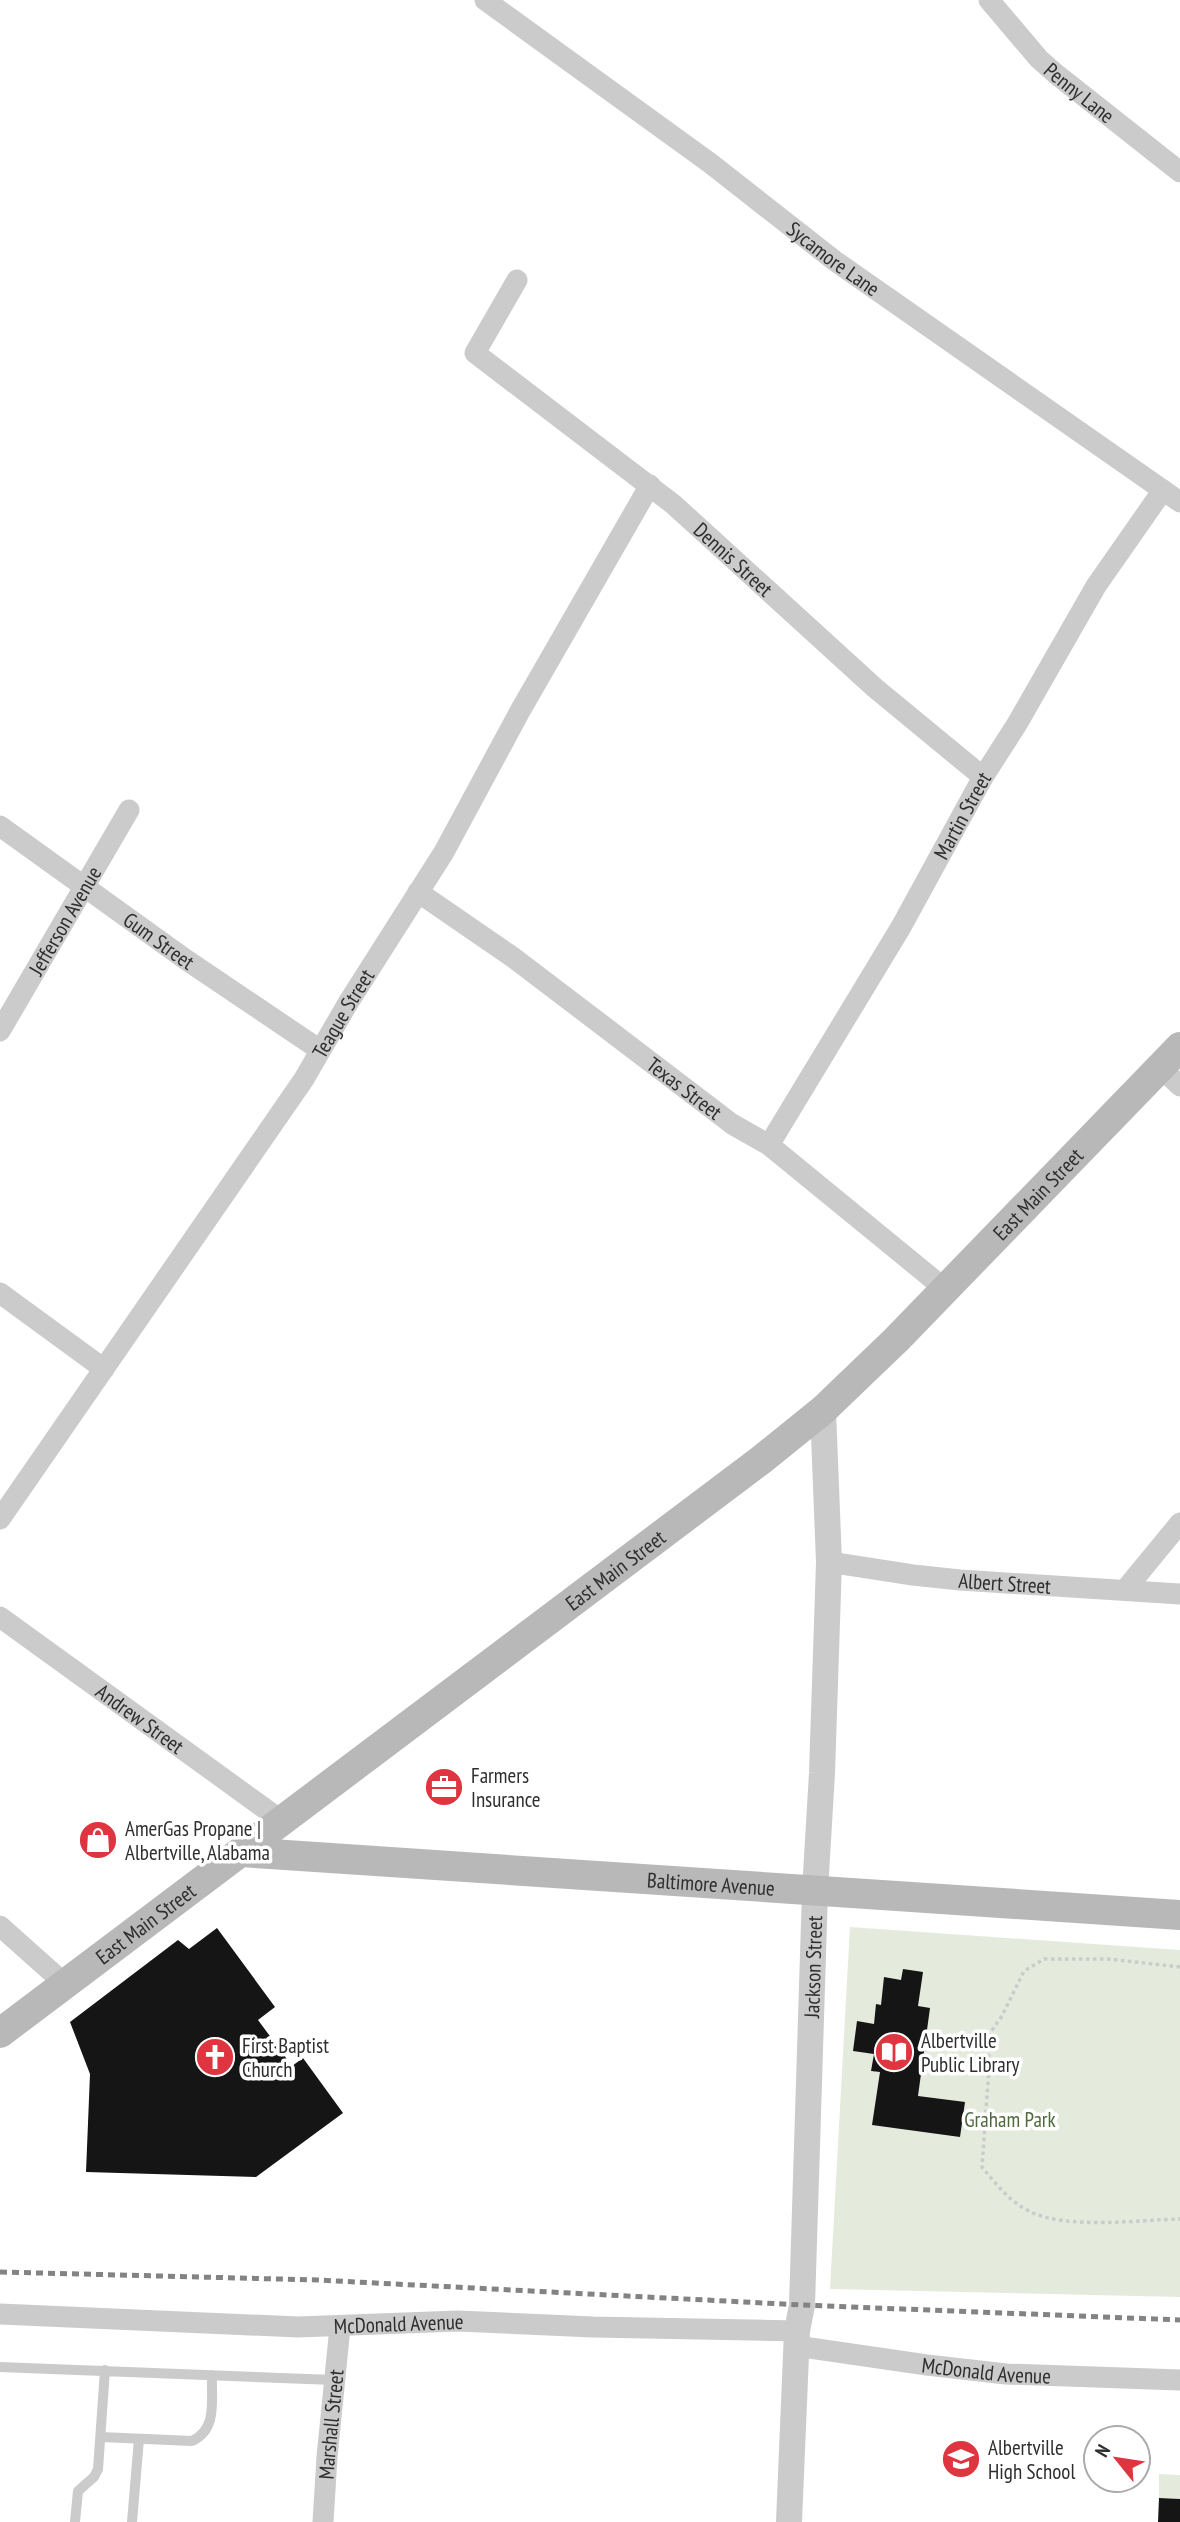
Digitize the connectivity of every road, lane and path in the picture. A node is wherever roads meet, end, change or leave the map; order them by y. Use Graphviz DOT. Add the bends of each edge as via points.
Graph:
graph roads {
  1 [pos="989,0"];
  2 [pos="491,3"];
  3 [pos="1180,172"];
  4 [pos="517,280"];
  5 [pos="650,485"];
  6 [pos="1171,496"];
  7 [pos="983,777"];
  8 [pos="128,810"];
  9 [pos="0,826"];
  10 [pos="83,886"];
  11 [pos="418,892"];
  12 [pos="0,1031"];
  13 [pos="320,1050"];
  14 [pos="1173,1067"];
  15 [pos="769,1145"];
  16 [pos="945,1289"];
  17 [pos="0,1293"];
  18 [pos="104,1369"];
  19 [pos="823,1410"];
  20 [pos="0,1519"];
  21 [pos="1180,1523"];
  22 [pos="829,1562"];
  23 [pos="1125,1590"];
  24 [pos="1180,1594"];
  25 [pos="0,1617"];
  26 [pos="282,1821"];
  27 [pos="241,1853"];
  28 [pos="815,1891"];
  29 [pos="1180,1915"];
  30 [pos="0,1926"];
  31 [pos="1180,1967"];
  32 [pos="65,1984"];
  33 [pos="0,2033"];
  34 [pos="1180,2219"];
  35 [pos="0,2314"];
  36 [pos="340,2327"];
  37 [pos="796,2338"];
  38 [pos="0,2367"];
  39 [pos="104,2370"];
  40 [pos="212,2375"];
  41 [pos="334,2379"];
  42 [pos="1180,2380"];
  43 [pos="101,2437"];
  44 [pos="139,2439"];
  45 [pos="75,2522"];
  46 [pos="132,2522"];
  47 [pos="323,2522"];
  48 [pos="789,2522"];
  1 -- 3 [label="street, Penny Lane" via="1056,75"];
  2 -- 6 [label="street, Sycamore Lane" via="835,261"];
  4 -- 5 [label="street, Dennis Street" via="475,353"];
  5 -- 7 [label="street, Dennis Street" via="875,688"];
  5 -- 11 [label="street, Teague Street"];
  6 -- 7 [label="street, Martin Street" via="1096,586"];
  7 -- 15 [label="street, Martin Street" via="901,927"];
  8 -- 10 [label="street, Jefferson Avenue"];
  9 -- 10 [label="street, Gum Street"];
  10 -- 12 [label="street, Jefferson Avenue"];
  10 -- 13 [label="street, Gum Street"];
  11 -- 13 [label="street, Teague Street"];
  11 -- 15 [label="street, Texas Street" via="514,958 732,1124"];
  13 -- 18 [label="street, Teague Street"];
  14 -- 16 [label="main road, East Main Street"];
  15 -- 16 [label="street, Texas Street"];
  16 -- 19 [label="main road, East Main Street"];
  17 -- 18 [label="street"];
  18 -- 20 [label="street, Teague Street"];
  19 -- 22 [label="street, Jackson Street"];
  19 -- 26 [label="main road, East Main Street"];
  21 -- 23 [label="street"];
  22 -- 23 [label="street, Albert Street" via="948,1578"];
  22 -- 28 [label="street, Jackson Street"];
  23 -- 24 [label="street, Albert Street"];
  25 -- 26 [label="street, Andrew Street"];
  26 -- 27 [label="main road, East Main Street"];
  27 -- 28 [label="main road, Baltimore Avenue"];
  27 -- 32 [label="main road, East Main Street"];
  28 -- 29 [label="main road, Baltimore Avenue"];
  28 -- 37 [label="street, Jackson Street" via="802,2305"];
  30 -- 32 [label="street"];
  31 -- 34 [label="path" via="1108,1959 1044,1959 1024,1971 988,2036 982,2168 1004,2194 1031,2212 1065,2221"];
  32 -- 33 [label="main road, East Main Street"];
  35 -- 36 [label="street, McDonald Avenue"];
  36 -- 37 [label="street, McDonald Avenue" via="458,2321"];
  36 -- 41 [label="street, Marshall Street"];
  37 -- 42 [label="street, McDonald Avenue" via="928,2365 1006,2374"];
  37 -- 48 [label="street, Jackson Street"];
  38 -- 39 [label="lane"];
  39 -- 40 [label="lane"];
  39 -- 43 [label="lane"];
  40 -- 41 [label="lane"];
  40 -- 44 [label="lane" via="210,2426 203,2436 192,2441"];
  41 -- 47 [label="street, Marshall Street"];
  43 -- 44 [label="lane"];
  43 -- 45 [label="lane" via="96,2474 78,2491"];
  44 -- 46 [label="lane"];
}
